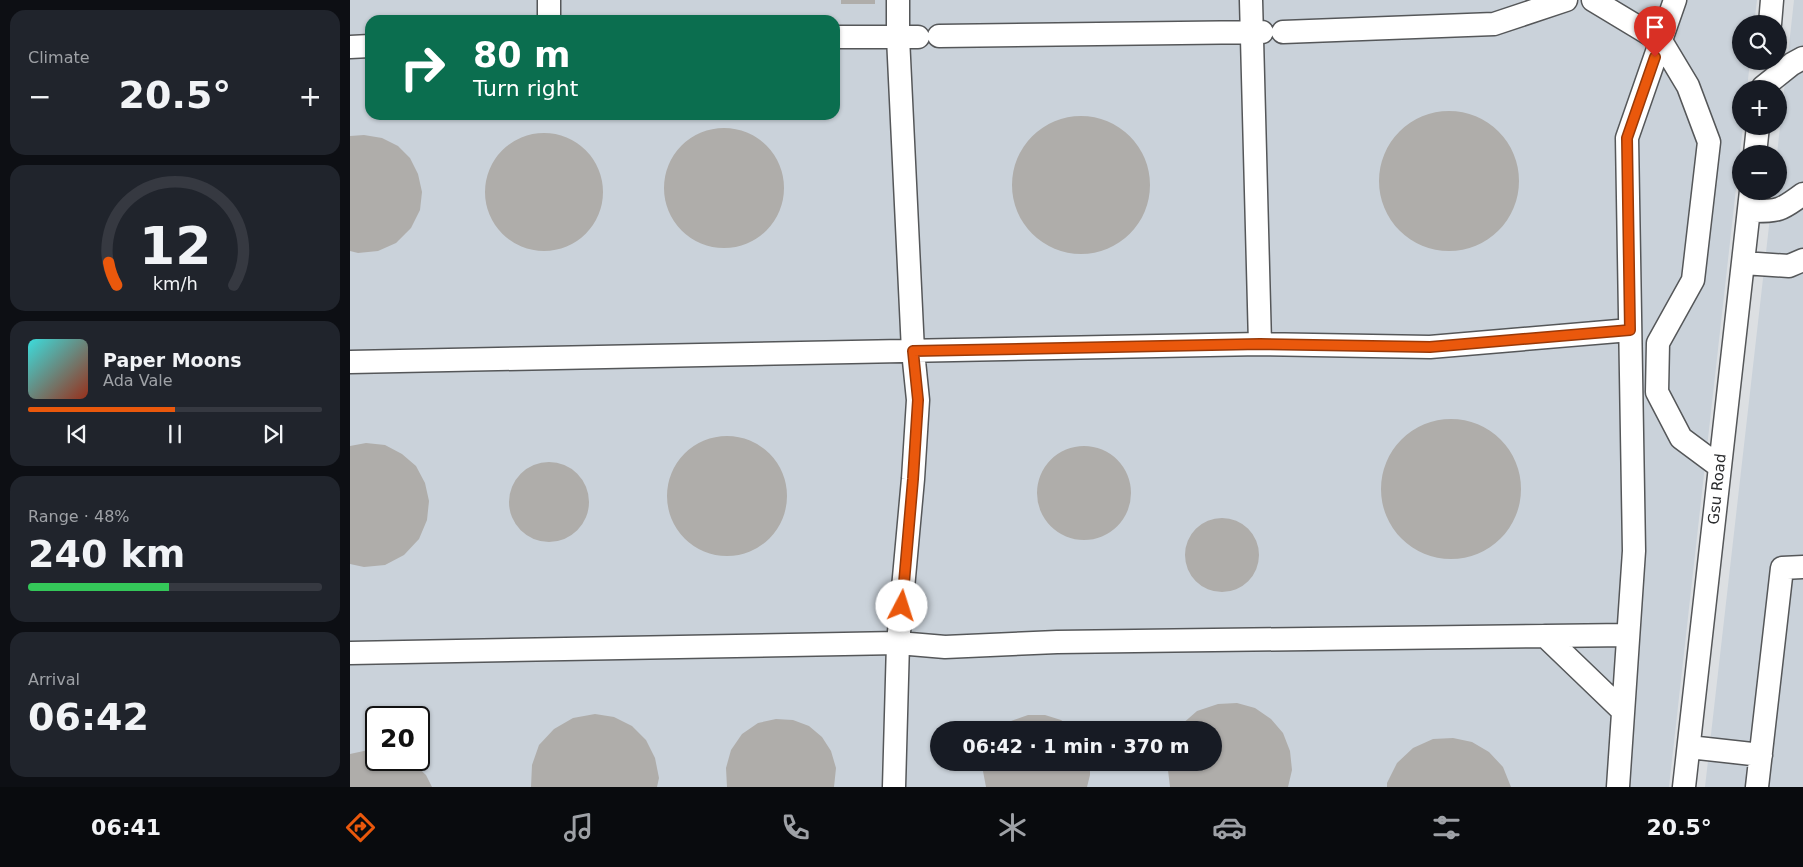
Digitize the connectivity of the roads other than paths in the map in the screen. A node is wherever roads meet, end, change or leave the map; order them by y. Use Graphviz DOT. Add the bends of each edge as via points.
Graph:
graph roads {
  1 [pos="550,0"];
  2 [pos="898,0"];
  3 [pos="1251,0"];
  4 [pos="1566,0"];
  5 [pos="1592,0"];
  6 [pos="1675,0"];
  7 [pos="1772,0"];
  8 [pos="549,15"];
  9 [pos="1771,15"];
  10 [pos="1265,32"];
  11 [pos="918,36"];
  12 [pos="840,37"];
  13 [pos="1661,41"];
  14 [pos="365,46"];
  15 [pos="350,47"];
  16 [pos="1803,58"];
  17 [pos="1774,80"];
  18 [pos="1803,194"];
  19 [pos="1750,201"];
  20 [pos="1803,260"];
  21 [pos="1743,263"];
  22 [pos="1630,330"];
  23 [pos="1260,344"];
  24 [pos="913,351"];
  25 [pos="350,362"];
  26 [pos="1720,467"];
  27 [pos="1803,567"];
  28 [pos="1545,636"];
  29 [pos="1628,636"];
  30 [pos="898,643"];
  31 [pos="350,653"];
  32 [pos="1623,711"];
  33 [pos="1689,747"];
  34 [pos="1761,755"];
  35 [pos="894,787"];
  36 [pos="1618,787"];
  37 [pos="1684,787"];
  38 [pos="1757,787"];
  1 -- 8 [label="street"];
  2 -- 11 [label="street"];
  3 -- 10 [label="street"];
  4 -- 10 [label="street" via="1494,24"];
  5 -- 13 [label="street"];
  6 -- 13 [label="street"];
  7 -- 9 [label="street"];
  10 -- 11 [label="street"];
  10 -- 23 [label="street"];
  11 -- 12 [label="street"];
  11 -- 24 [label="street"];
  13 -- 22 [label="street" via="1627,138"];
  13 -- 26 [label="street" via="1688,86 1709,142 1693,280 1658,343 1657,392 1681,438"];
  14 -- 15 [label="street"];
  16 -- 17 [label="street"];
  18 -- 19 [label="street" via="1777,211"];
  19 -- 21 [label="street, Gsu Road"];
  20 -- 21 [label="street" via="1790,266"];
  21 -- 26 [label="street, Gsu Road"];
  22 -- 23 [label="street" via="1430,347"];
  22 -- 29 [label="street" via="1634,551"];
  23 -- 24 [label="street"];
  24 -- 25 [label="street"];
  24 -- 30 [label="street" via="918,400"];
  26 -- 33 [label="street, Gsu Road"];
  27 -- 34 [label="street" via="1782,568"];
  28 -- 29 [label="street"];
  28 -- 30 [label="street" via="1057,642 945,647"];
  28 -- 32 [label="street"];
  29 -- 32 [label="street"];
  30 -- 31 [label="street"];
  30 -- 35 [label="street"];
  32 -- 36 [label="street"];
  33 -- 34 [label="street"];
  33 -- 37 [label="street, Gsu Road"];
  34 -- 38 [label="street"];
}
